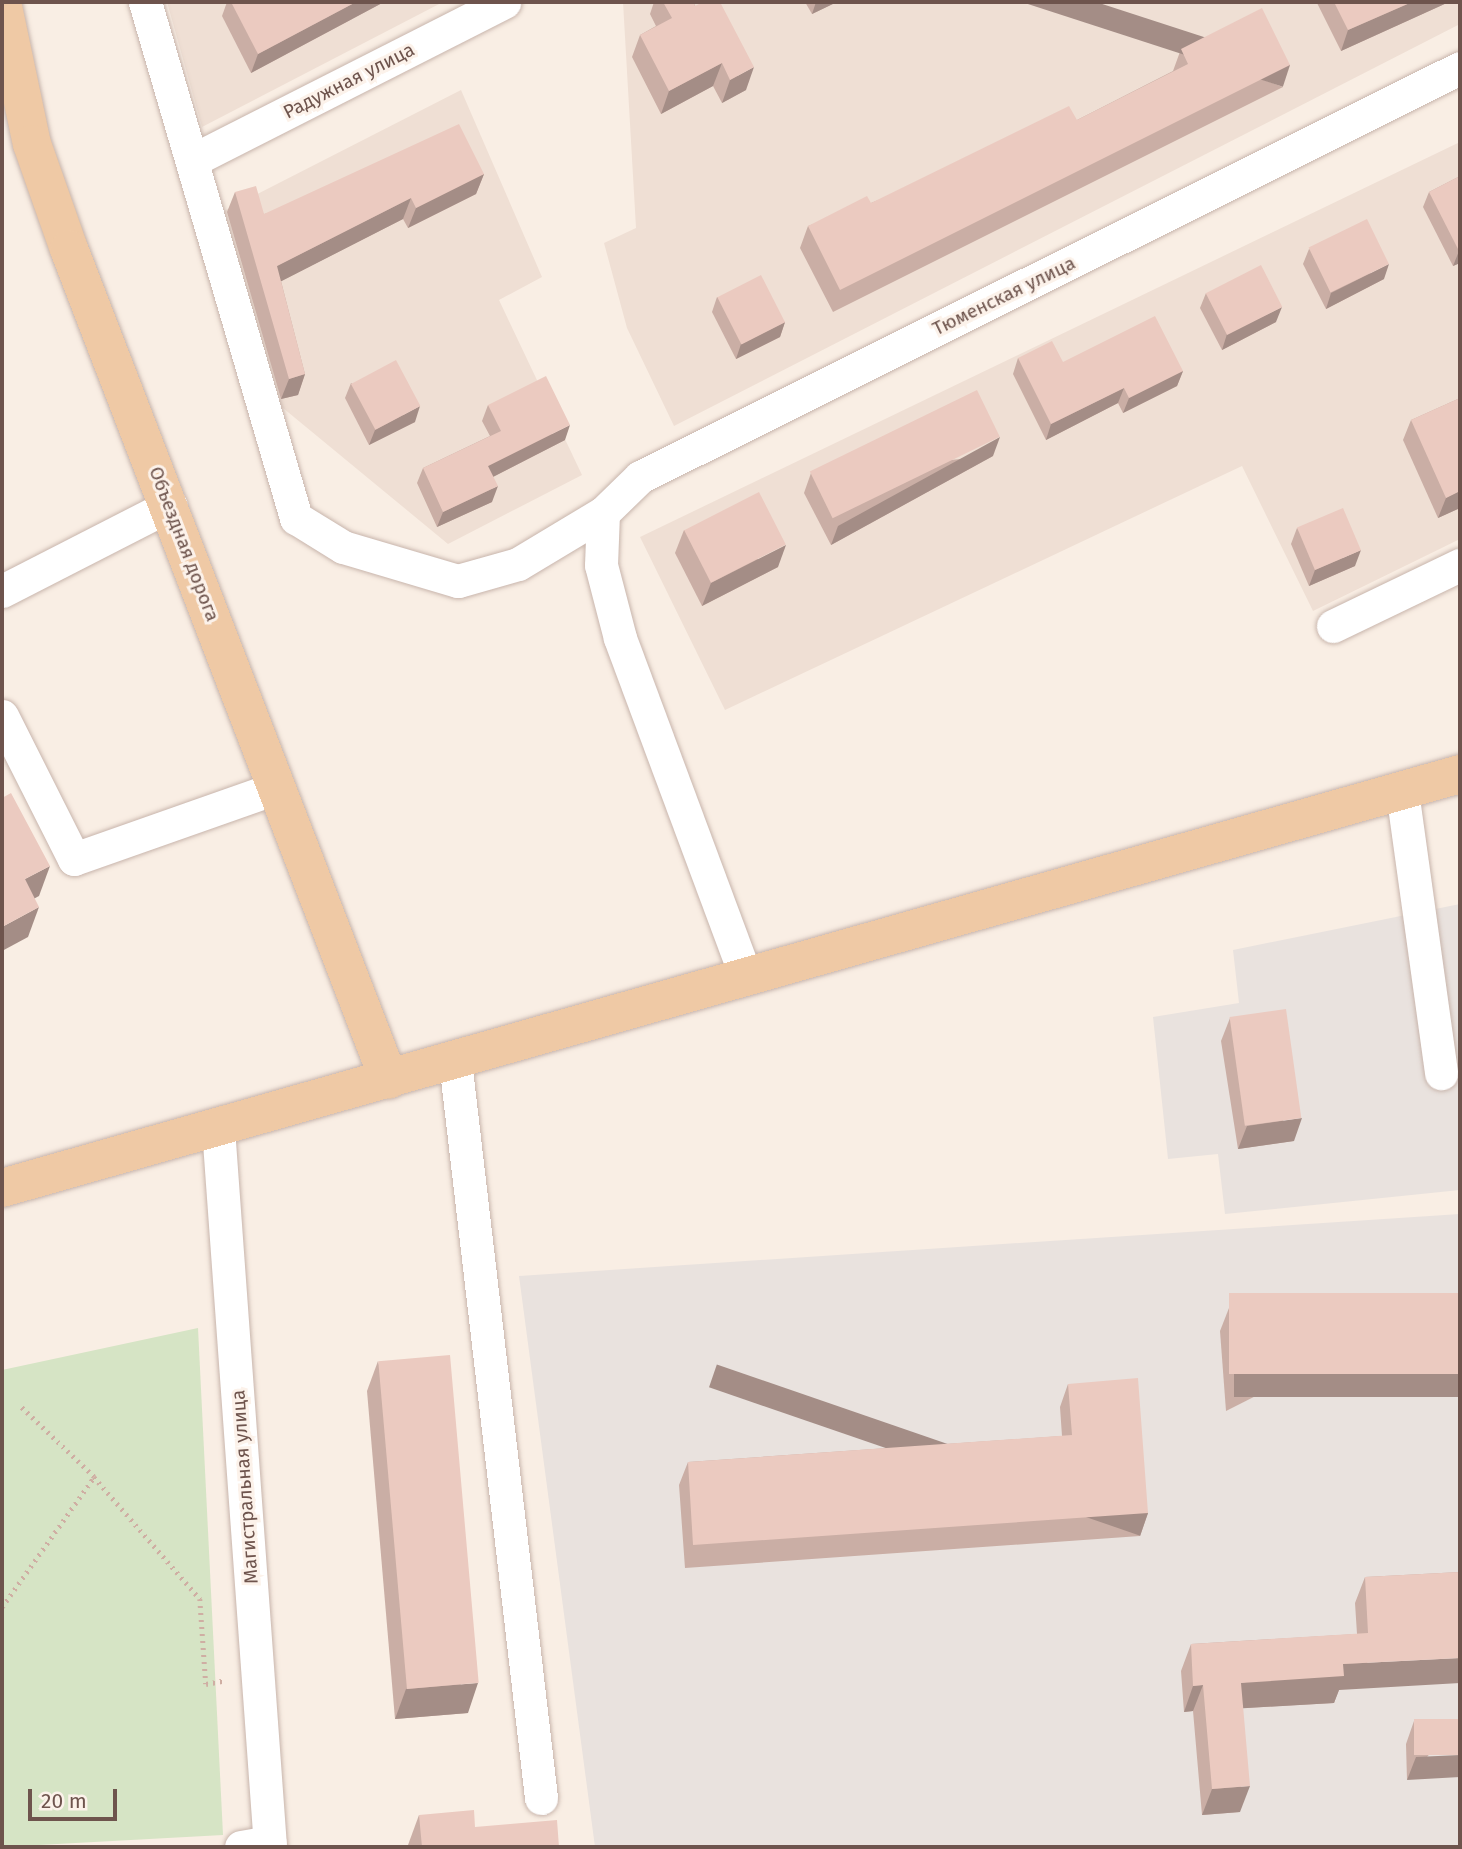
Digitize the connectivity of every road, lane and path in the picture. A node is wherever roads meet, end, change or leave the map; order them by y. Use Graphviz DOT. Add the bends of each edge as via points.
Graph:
graph roads {
  1 [pos="2,2"];
  2 [pos="145,2"];
  3 [pos="504,2"];
  4 [pos="1460,68"];
  5 [pos="193,160"];
  6 [pos="170,505"];
  7 [pos="603,513"];
  8 [pos="1460,565"];
  9 [pos="2,591"];
  10 [pos="1333,626"];
  11 [pos="2,716"];
  12 [pos="1460,774"];
  13 [pos="278,788"];
  14 [pos="1402,791"];
  15 [pos="746,977"];
  16 [pos="455,1061"];
  17 [pos="1441,1073"];
  18 [pos="389,1080"];
  19 [pos="218,1128"];
  20 [pos="2,1188"];
  21 [pos="19,1405"];
  22 [pos="94,1476"];
  23 [pos="2,1607"];
  24 [pos="258,1674"];
  25 [pos="541,1798"];
  26 [pos="260,1846"];
  1 -- 6 [label="main road, Объездная дорога" via="32,144"];
  2 -- 5 [label="street, Тюменская улица"];
  3 -- 5 [label="street, Радужная улица"];
  4 -- 7 [label="street, Тюменская улица" via="640,477"];
  5 -- 7 [label="street, Тюменская улица" via="296,518 343,547 458,581 518,564"];
  6 -- 9 [label="street"];
  6 -- 13 [label="main road, Объездная дорога"];
  7 -- 15 [label="street" via="601,565 625,651"];
  8 -- 10 [label="street"];
  11 -- 13 [label="street" via="75,859"];
  12 -- 14 [label="main road"];
  13 -- 18 [label="main road, Объездная дорога"];
  14 -- 15 [label="main road"];
  14 -- 17 [label="street"];
  15 -- 16 [label="main road"];
  16 -- 18 [label="main road"];
  16 -- 25 [label="street"];
  18 -- 19 [label="main road"];
  19 -- 20 [label="main road"];
  19 -- 24 [label="street, Магистральная улица"];
  21 -- 22 [label="path"];
  22 -- 23 [label="path"];
  22 -- 24 [label="path" via="200,1599 206,1684"];
  24 -- 26 [label="street, Магистральная улица"];
}
